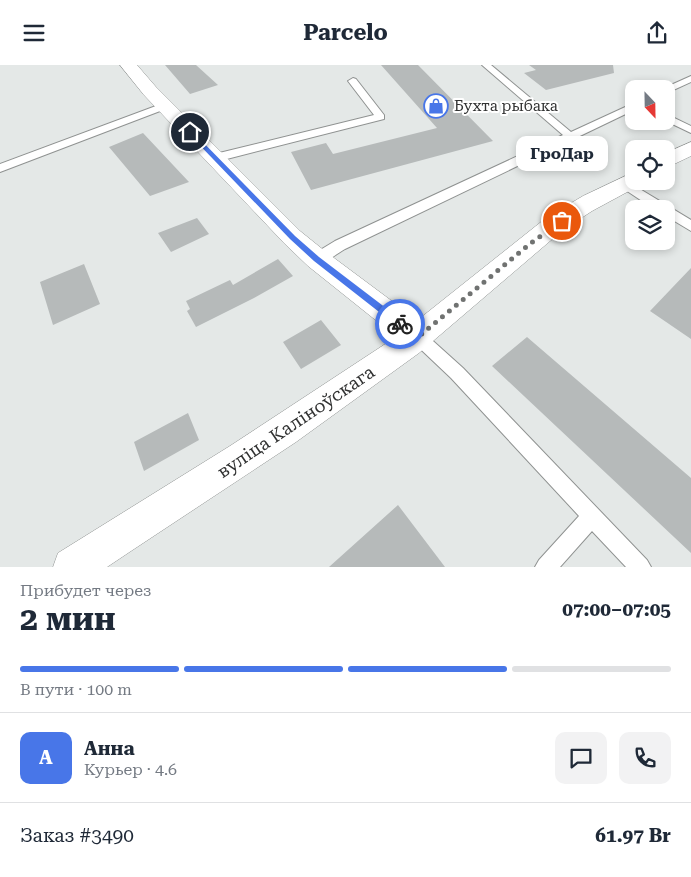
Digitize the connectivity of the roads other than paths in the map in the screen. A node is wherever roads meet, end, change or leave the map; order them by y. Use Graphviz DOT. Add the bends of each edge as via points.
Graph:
graph roads {
  1 [pos="128,65"];
  2 [pos="486,65"];
  3 [pos="691,79"];
  4 [pos="353,81"];
  5 [pos="675,86"];
  6 [pos="164,106"];
  7 [pos="625,110"];
  8 [pos="675,122"];
  9 [pos="691,130"];
  10 [pos="570,136"];
  11 [pos="691,148"];
  12 [pos="675,156"];
  13 [pos="215,158"];
  14 [pos="0,168"];
  15 [pos="625,184"];
  16 [pos="641,190"];
  17 [pos="653,200"];
  18 [pos="675,216"];
  19 [pos="691,226"];
  20 [pos="316,259"];
  21 [pos="418,337"];
  22 [pos="592,516"];
  23 [pos="72,567"];
  24 [pos="546,567"];
  25 [pos="640,567"];
  1 -- 6 [label="main road"];
  2 -- 10 [label="lane"];
  3 -- 5 [label="lane"];
  4 -- 13 [label="lane" via="380,117"];
  6 -- 13 [label="main road"];
  6 -- 14 [label="lane"];
  7 -- 10 [label="lane"];
  8 -- 9 [label="lane"];
  10 -- 20 [label="lane"];
  11 -- 12 [label="main road"];
  13 -- 20 [label="main road"];
  15 -- 21 [label="main road, вуліца Каліноўскага" via="577,209 531,243"];
  16 -- 17 [label="lane"];
  18 -- 19 [label="lane"];
  20 -- 21 [label="main road"];
  21 -- 22 [label="lane" via="457,373"];
  21 -- 23 [label="main road, вуліца Каліноўскага" via="244,458"];
  22 -- 24 [label="lane"];
  22 -- 25 [label="lane"];
}
